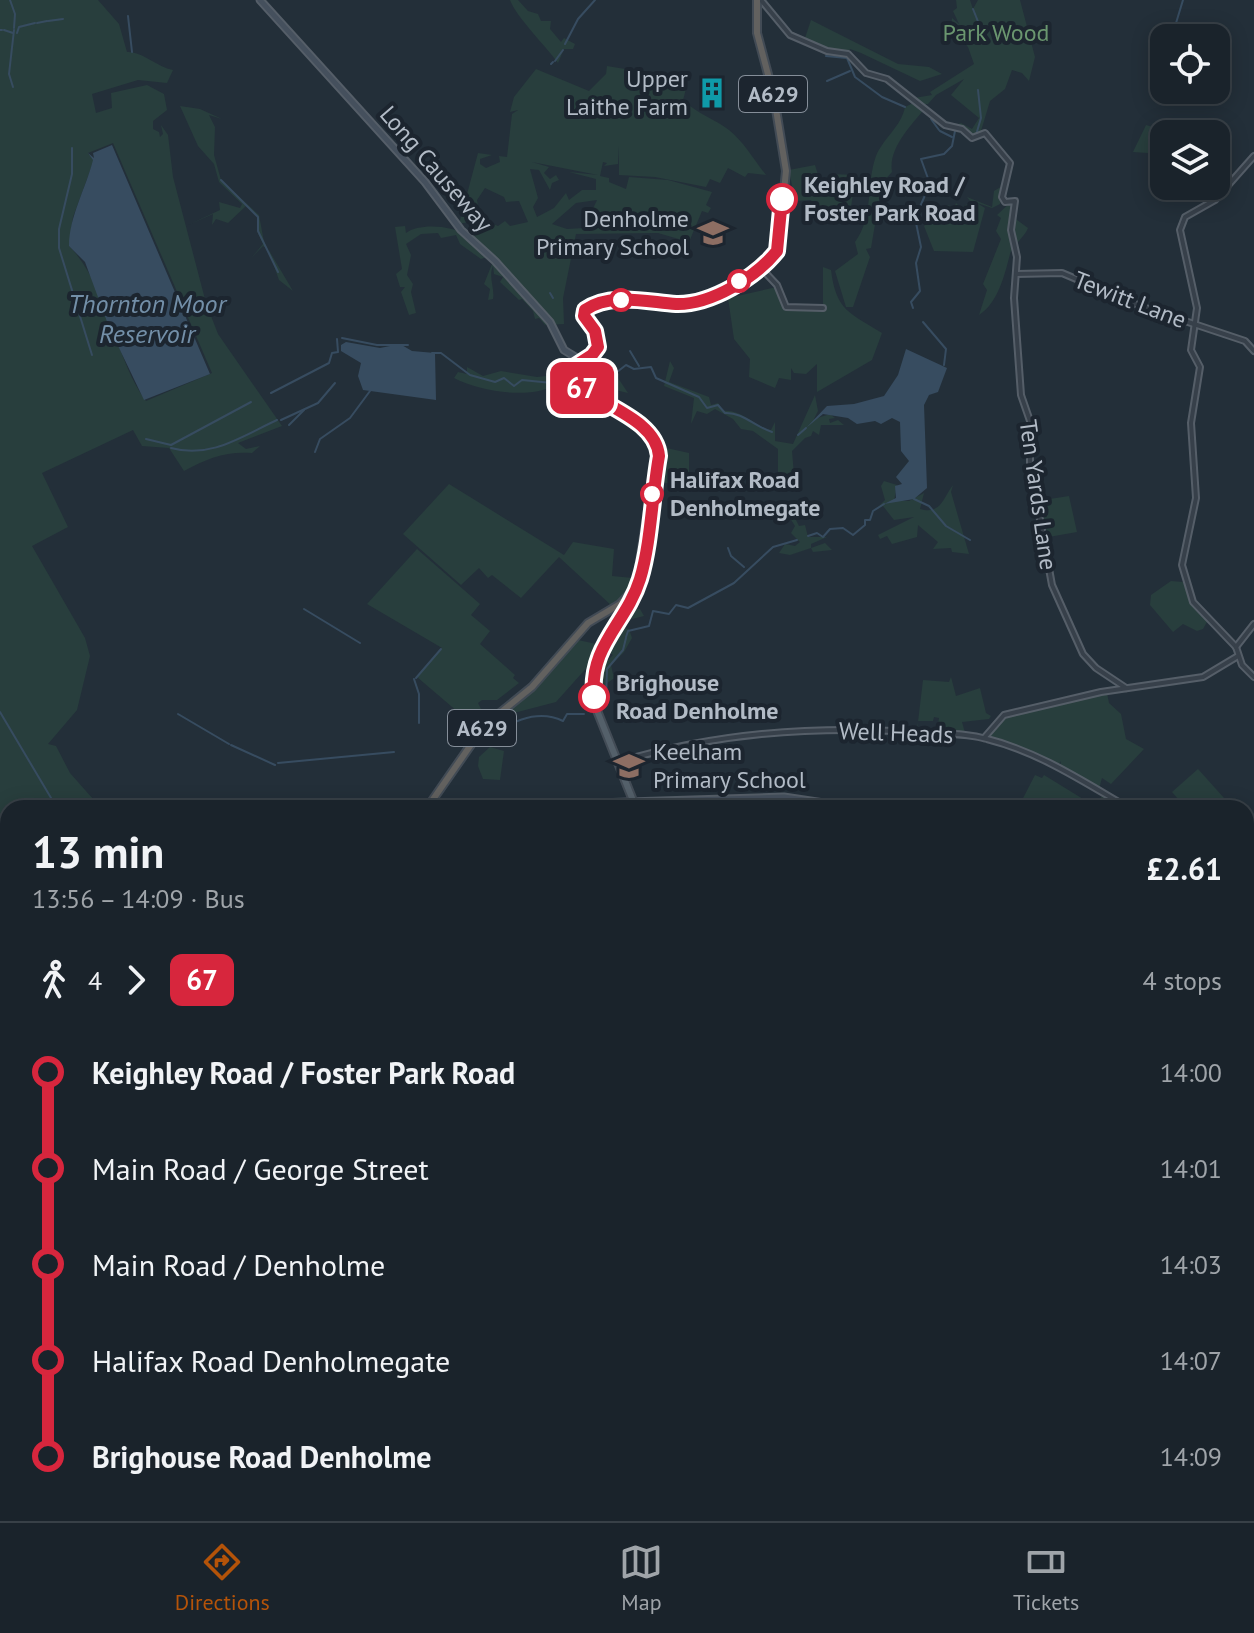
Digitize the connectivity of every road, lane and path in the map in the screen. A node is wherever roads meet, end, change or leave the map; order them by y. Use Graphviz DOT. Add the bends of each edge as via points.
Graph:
graph roads {
  1 [pos="260,0"];
  2 [pos="759,0"];
  3 [pos="1254,156"];
  4 [pos="760,267"];
  5 [pos="1016,274"];
  6 [pos="823,308"];
  7 [pos="1196,326"];
  8 [pos="1254,351"];
  9 [pos="582,361"];
  10 [pos="636,587"];
  11 [pos="1254,624"];
  12 [pos="1236,647"];
  13 [pos="1238,656"];
  14 [pos="1254,677"];
  15 [pos="1126,688"];
  16 [pos="984,738"];
  17 [pos="619,762"];
  18 [pos="432,800"];
  19 [pos="632,800"];
  20 [pos="738,800"];
  21 [pos="816,800"];
  22 [pos="1115,800"];
  1 -- 9 [label="main road, Long Causeway" via="421,177 461,230 550,322 564,350"];
  2 -- 4 [label="highway, A629" via="757,33 786,171 779,246"];
  2 -- 5 [label="street, Ten Yards Lane" via="790,35 848,54 866,73 887,79 943,123 973,139 985,133 1010,163 1002,197 1004,202 1015,201 1011,230"];
  3 -- 7 [label="street" via="1215,200 1182,222"];
  4 -- 6 [label="street" via="777,285 786,307"];
  4 -- 9 [label="highway, A629" via="729,288 693,302 643,299 585,310 598,347"];
  5 -- 7 [label="street, Tewitt Lane" via="1062,273"];
  5 -- 15 [label="street, Ten Yards Lane" via="1021,395 1030,421 1030,465 1052,585 1083,654"];
  7 -- 8 [label="street, Tewitt Lane" via="1245,341"];
  7 -- 12 [label="street" via="1191,350 1200,371 1191,423 1196,498 1182,565 1193,602"];
  9 -- 10 [label="highway, A629" via="572,368 574,382 641,426 658,446"];
  10 -- 17 [label="main road" via="633,600 608,634 593,675 596,708"];
  10 -- 18 [label="highway, A629" via="588,623 552,666 480,730"];
  11 -- 12 [label="street"];
  12 -- 13 [label="street"];
  13 -- 14 [label="street"];
  13 -- 15 [label="street" via="1203,677"];
  15 -- 16 [label="street" via="1004,715"];
  16 -- 17 [label="street, Well Heads" via="889,729 814,731 699,741"];
  16 -- 22 [label="street, Well Heads" via="1056,766"];
  17 -- 19 [label="main road"];
  20 -- 21 [label="main road"];
}
